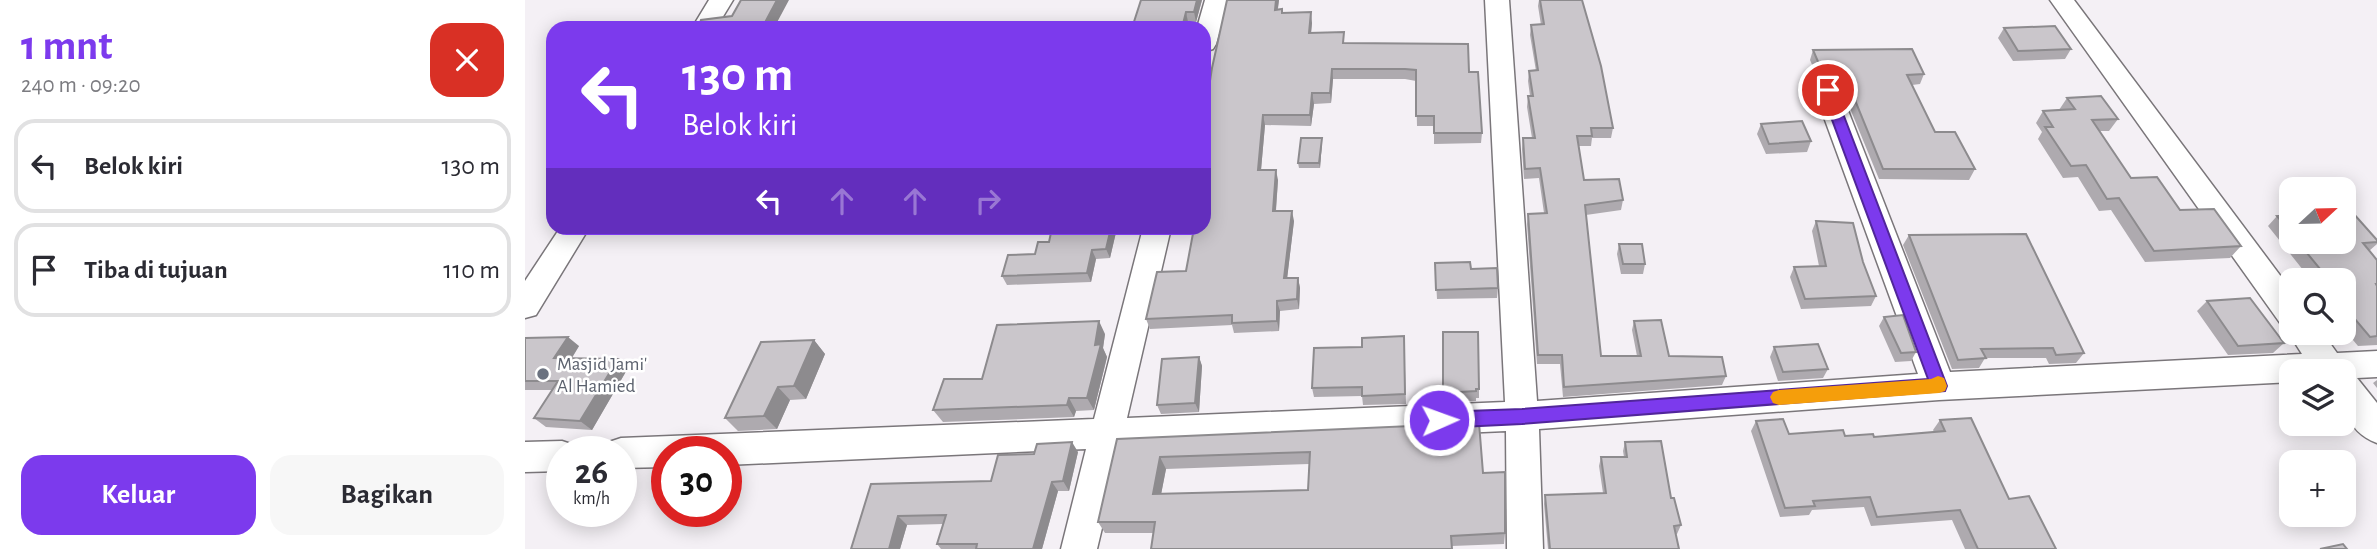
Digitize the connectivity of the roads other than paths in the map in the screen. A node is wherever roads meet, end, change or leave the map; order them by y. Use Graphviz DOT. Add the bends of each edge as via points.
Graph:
graph roads {
  1 [pos="721,0"];
  2 [pos="1217,0"];
  3 [pos="1497,0"];
  4 [pos="2062,0"];
  5 [pos="708,21"];
  6 [pos="1211,21"];
  7 [pos="1828,90"];
  8 [pos="571,235"];
  9 [pos="1155,235"];
  10 [pos="2279,298"];
  11 [pos="525,306"];
  12 [pos="2377,363"];
  13 [pos="2356,368"];
  14 [pos="2279,376"];
  15 [pos="1939,386"];
  16 [pos="2356,401"];
  17 [pos="1522,416"];
  18 [pos="2377,428"];
  19 [pos="1106,434"];
  20 [pos="742,449"];
  21 [pos="546,456"];
  22 [pos="525,457"];
  23 [pos="1079,549"];
  24 [pos="1525,549"];
  1 -- 5 [label="street"];
  2 -- 6 [label="street"];
  3 -- 17 [label="street"];
  4 -- 10 [label="street"];
  7 -- 15 [label="street"];
  8 -- 11 [label="street"];
  9 -- 19 [label="street"];
  12 -- 13 [label="street"];
  14 -- 15 [label="street"];
  15 -- 17 [label="street"];
  16 -- 18 [label="street"];
  17 -- 19 [label="street"];
  17 -- 24 [label="street"];
  19 -- 20 [label="street"];
  19 -- 23 [label="street"];
  21 -- 22 [label="street"];
}
